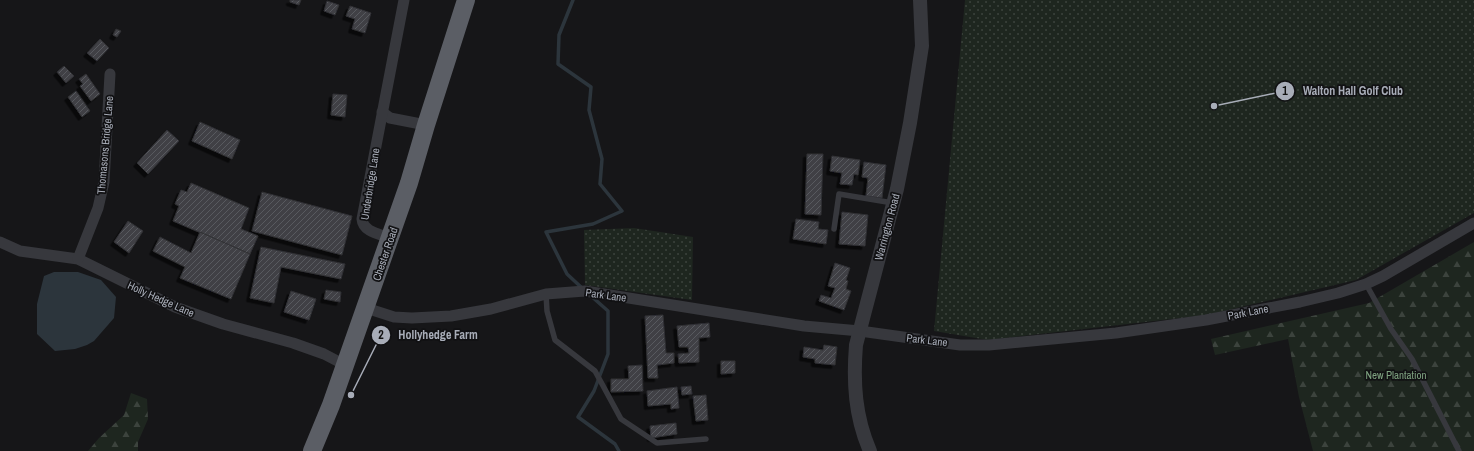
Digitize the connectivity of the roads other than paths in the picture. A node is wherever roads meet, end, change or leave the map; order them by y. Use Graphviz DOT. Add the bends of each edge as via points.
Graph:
graph roads {
  1 [pos="404,0"];
  2 [pos="462,0"];
  3 [pos="466,0"];
  4 [pos="920,0"];
  5 [pos="448,54"];
  6 [pos="110,74"];
  7 [pos="382,112"];
  8 [pos="426,125"];
  9 [pos="893,203"];
  10 [pos="1474,223"];
  11 [pos="834,229"];
  12 [pos="390,238"];
  13 [pos="0,242"];
  14 [pos="78,259"];
  15 [pos="1366,284"];
  16 [pos="546,294"];
  17 [pos="366,308"];
  18 [pos="860,331"];
  19 [pos="345,365"];
  20 [pos="706,440"];
  21 [pos="312,451"];
  22 [pos="870,451"];
  23 [pos="1459,451"];
  1 -- 7 [label="street, Underbridge Lane"];
  2 -- 5 [label="highway, Chester Road"];
  3 -- 5 [label="highway, Chester Road"];
  4 -- 9 [label="street, Warrington Road" via="922,46 910,123"];
  5 -- 8 [label="highway, Chester Road"];
  6 -- 14 [label="street, Thomasons Bridge Lane" via="104,182 98,208"];
  7 -- 8 [label="street" via="390,118"];
  7 -- 12 [label="street, Underbridge Lane" via="362,219 368,230"];
  8 -- 12 [label="highway, Chester Road"];
  9 -- 11 [label="lane" via="839,194"];
  9 -- 18 [label="street, Warrington Road"];
  10 -- 15 [label="street, Park Lane" via="1402,266"];
  12 -- 17 [label="highway, Chester Road"];
  13 -- 14 [label="street, Holly Hedge Lane" via="20,251"];
  14 -- 19 [label="street, Holly Hedge Lane" via="175,307 223,324 293,343"];
  15 -- 18 [label="street, Park Lane" via="1300,302 1206,320 1116,333 989,345 960,344"];
  15 -- 23 [label="lane" via="1391,329 1412,359"];
  16 -- 17 [label="street, Park Lane" via="491,309 451,316 394,317"];
  16 -- 18 [label="street, Park Lane" via="585,291 804,326"];
  16 -- 20 [label="lane" via="547,311 555,340 595,371 621,420 657,443"];
  17 -- 19 [label="highway, Chester Road"];
  18 -- 22 [label="street, Warrington Road" via="854,363 856,400 861,426"];
  19 -- 21 [label="highway, Chester Road"];
}
